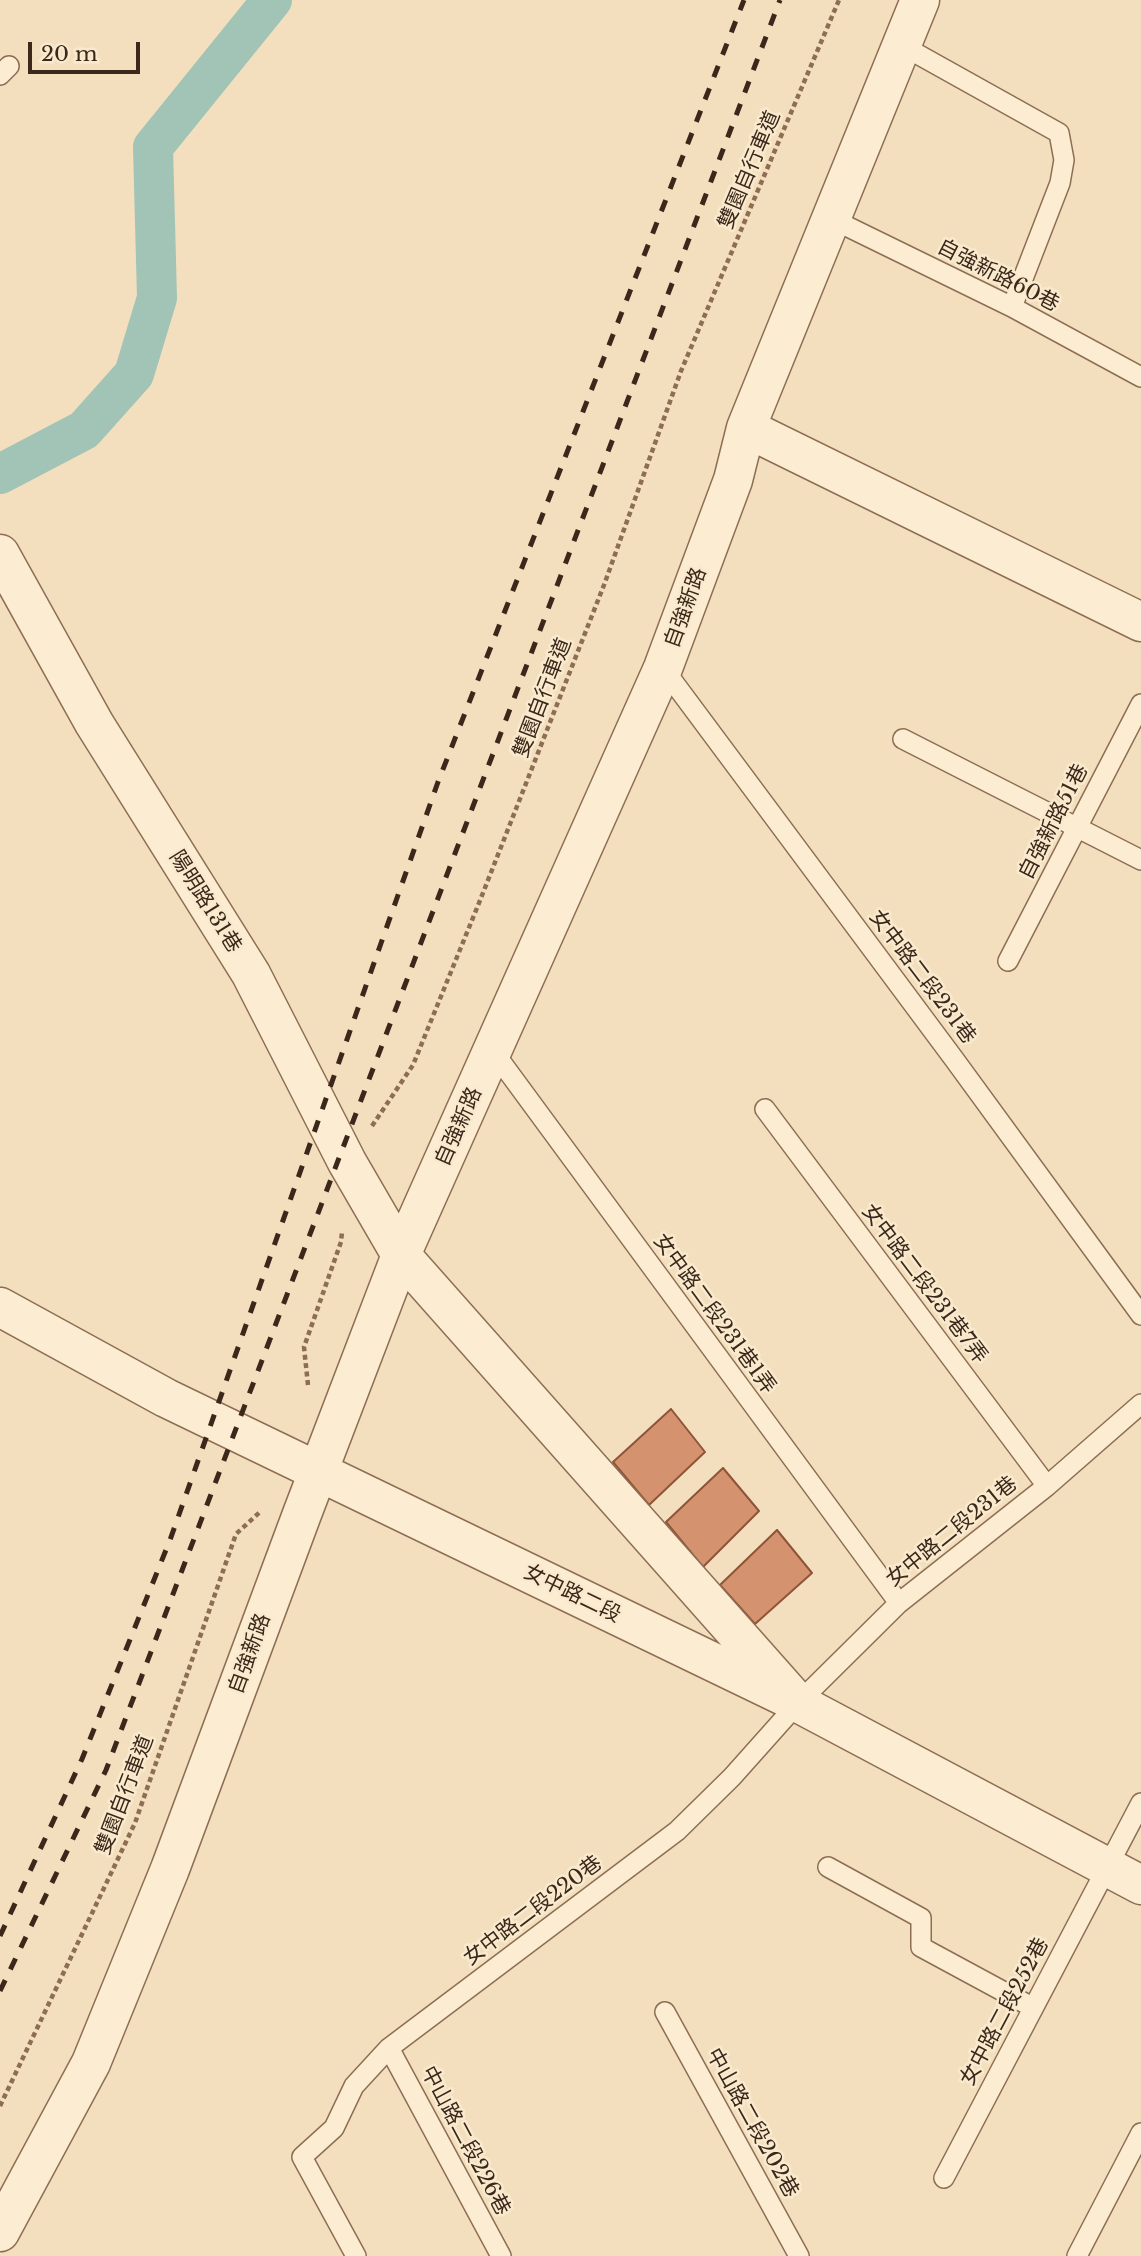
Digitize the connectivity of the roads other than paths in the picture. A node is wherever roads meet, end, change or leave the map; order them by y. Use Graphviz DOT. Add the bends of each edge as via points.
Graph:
graph roads {
  1 [pos="920,0"];
  2 [pos="903,46"];
  3 [pos="832,219"];
  4 [pos="1012,307"];
  5 [pos="1141,377"];
  6 [pos="746,428"];
  7 [pos="0,554"];
  8 [pos="1141,622"];
  9 [pos="663,668"];
  10 [pos="1141,704"];
  11 [pos="903,739"];
  12 [pos="1077,827"];
  13 [pos="1141,860"];
  14 [pos="1008,961"];
  15 [pos="493,1051"];
  16 [pos="765,1109"];
  17 [pos="401,1255"];
  18 [pos="0,1307"];
  19 [pos="1141,1315"];
  20 [pos="1141,1404"];
  21 [pos="318,1472"];
  22 [pos="1047,1486"];
  23 [pos="899,1603"];
  24 [pos="799,1703"];
  25 [pos="1141,1803"];
  26 [pos="828,1867"];
  27 [pos="1107,1868"];
  28 [pos="1141,1885"];
  29 [pos="1032,2007"];
  30 [pos="665,2012"];
  31 [pos="389,2049"];
  32 [pos="1141,2133"];
  33 [pos="944,2178"];
  34 [pos="0,2232"];
  35 [pos="356,2256"];
  36 [pos="501,2256"];
  37 [pos="799,2256"];
  38 [pos="1077,2256"];
  1 -- 2 [label="street, 自強新路"];
  2 -- 3 [label="street, 自強新路"];
  2 -- 4 [label="lane" via="1059,133 1064,160 1060,183"];
  3 -- 4 [label="lane, 自強新路60巷"];
  3 -- 6 [label="street, 自強新路"];
  4 -- 5 [label="lane, 自強新路60巷"];
  6 -- 8 [label="street"];
  6 -- 9 [label="street, 自強新路" via="733,480"];
  7 -- 17 [label="street, 陽明路131巷" via="94,723 251,974 347,1162"];
  9 -- 15 [label="street, 自強新路"];
  9 -- 19 [label="lane, 女中路二段231巷"];
  10 -- 12 [label="lane, 自強新路51巷"];
  11 -- 12 [label="lane"];
  12 -- 13 [label="lane"];
  12 -- 14 [label="lane, 自強新路51巷"];
  15 -- 17 [label="street, 自強新路"];
  15 -- 23 [label="lane, 女中路二段231巷1弄"];
  16 -- 22 [label="lane, 女中路二段231巷7弄"];
  17 -- 21 [label="street, 自強新路"];
  17 -- 24 [label="street, 陽明路131巷"];
  18 -- 21 [label="street, 女中路二段" via="166,1398"];
  20 -- 22 [label="lane, 女中路二段231巷"];
  21 -- 24 [label="street, 女中路二段"];
  21 -- 34 [label="street, 自強新路" via="170,1869 91,2063"];
  22 -- 23 [label="lane, 女中路二段231巷"];
  23 -- 24 [label="lane, 女中路二段231巷"];
  24 -- 27 [label="street, 女中路二段"];
  24 -- 31 [label="lane, 女中路二段220巷" via="677,1831"];
  25 -- 27 [label="lane, 女中路二段252巷"];
  26 -- 29 [label="lane" via="921,1917 921,1947"];
  27 -- 28 [label="street, 女中路二段"];
  27 -- 29 [label="lane, 女中路二段252巷"];
  29 -- 33 [label="lane, 女中路二段252巷"];
  30 -- 37 [label="lane, 中山路二段202巷"];
  31 -- 35 [label="lane, 女中路二段220巷" via="354,2086 334,2128 302,2157"];
  31 -- 36 [label="lane, 中山路二段226巷"];
  32 -- 38 [label="lane"];
}
